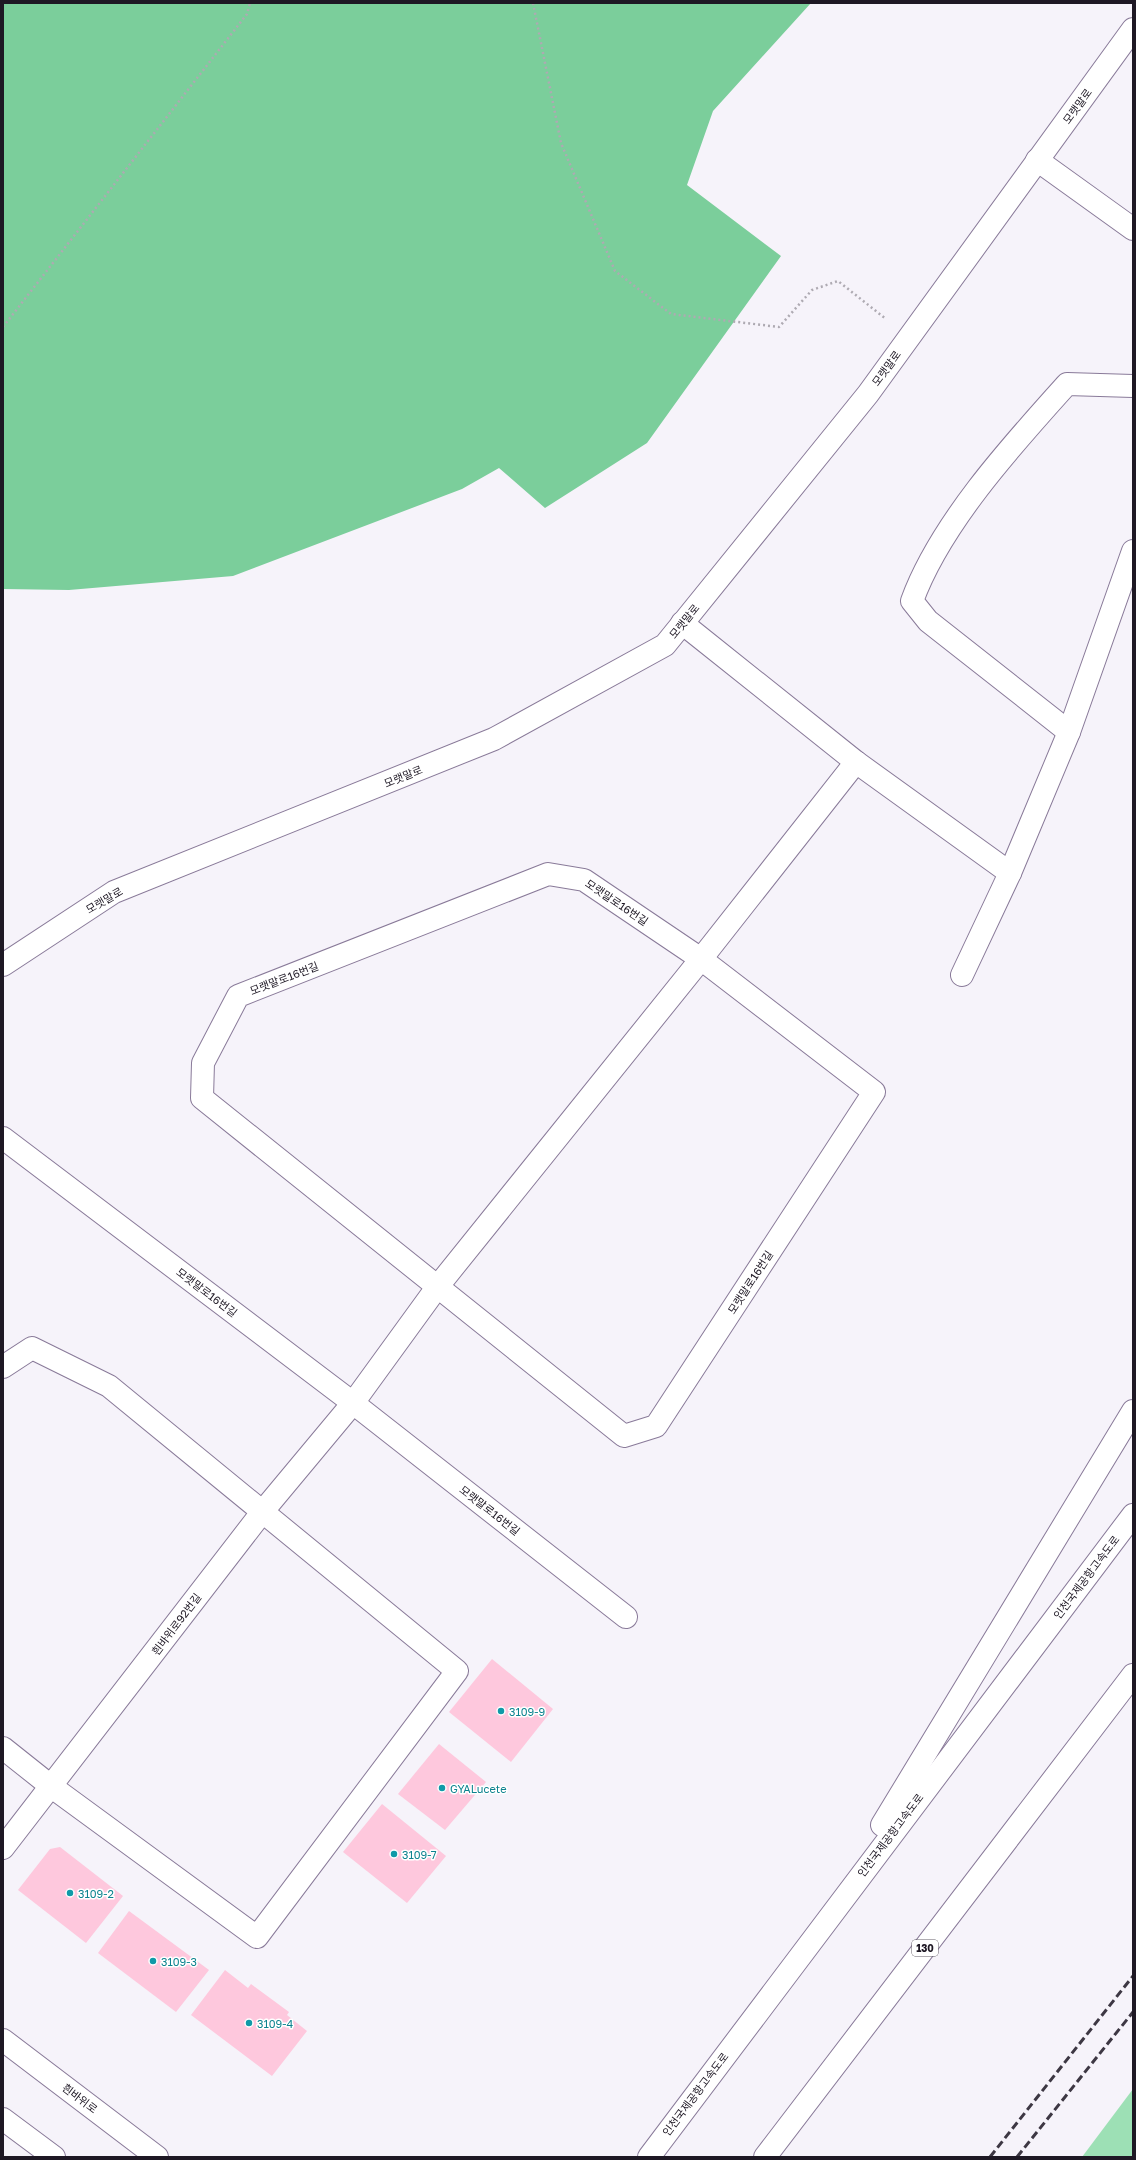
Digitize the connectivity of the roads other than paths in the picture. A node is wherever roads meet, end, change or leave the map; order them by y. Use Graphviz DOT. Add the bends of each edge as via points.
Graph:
graph roads {
  1 [pos="1133,29"];
  2 [pos="1037,160"];
  3 [pos="1133,229"];
  4 [pos="1133,386"];
  5 [pos="1133,551"];
  6 [pos="682,623"];
  7 [pos="1069,732"];
  8 [pos="856,762"];
  9 [pos="1010,873"];
  10 [pos="701,959"];
  11 [pos="3,965"];
  12 [pos="962,976"];
  13 [pos="3,1138"];
  14 [pos="438,1286"];
  15 [pos="3,1367"];
  16 [pos="353,1403"];
  17 [pos="1133,1411"];
  18 [pos="263,1510"];
  19 [pos="1133,1515"];
  20 [pos="626,1617"];
  21 [pos="1133,1675"];
  22 [pos="1133,1694"];
  23 [pos="1084,1740"];
  24 [pos="3,1748"];
  25 [pos="52,1787"];
  26 [pos="3,1848"];
  27 [pos="821,1926"];
  28 [pos="3,2040"];
  29 [pos="3,2119"];
  30 [pos="54,2157"];
  31 [pos="157,2157"];
  32 [pos="649,2157"];
  33 [pos="766,2157"];
  1 -- 2 [label="main road, 모랫말로"];
  2 -- 3 [label="main road"];
  2 -- 6 [label="main road, 모랫말로" via="868,394"];
  4 -- 7 [label="main road" via="1067,384 1019,437 969,502 921,576 912,601 928,621"];
  5 -- 7 [label="main road"];
  6 -- 8 [label="main road"];
  6 -- 11 [label="main road, 모랫말로" via="665,645 494,739 114,892"];
  7 -- 9 [label="main road"];
  8 -- 9 [label="main road"];
  8 -- 10 [label="main road"];
  9 -- 12 [label="main road"];
  10 -- 14 [label="main road"];
  10 -- 14 [label="main road, 모랫말로16번길" via="874,1092 656,1426 624,1436"];
  10 -- 14 [label="main road, 모랫말로16번길" via="584,880 548,874 238,996 203,1063 202,1098"];
  13 -- 16 [label="main road, 모랫말로16번길"];
  14 -- 16 [label="main road"];
  15 -- 18 [label="main road" via="32,1348 109,1386"];
  16 -- 18 [label="main road, 흰바위로92번길"];
  16 -- 20 [label="main road, 모랫말로16번길"];
  17 -- 27 [label="main road"];
  18 -- 25 [label="main road, 흰바위로92번길"];
  18 -- 25 [label="main road" via="457,1671 256,1937"];
  19 -- 27 [label="main road, 인천국제공항고속도로"];
  21 -- 23 [label="main road, 130"];
  22 -- 23 [label="main road"];
  23 -- 33 [label="main road, 130"];
  24 -- 25 [label="main road"];
  25 -- 26 [label="main road, 흰바위로92번길"];
  27 -- 32 [label="main road, 인천국제공항고속도로"];
  28 -- 31 [label="main road, 흰바위로"];
  29 -- 30 [label="main road"];
}
